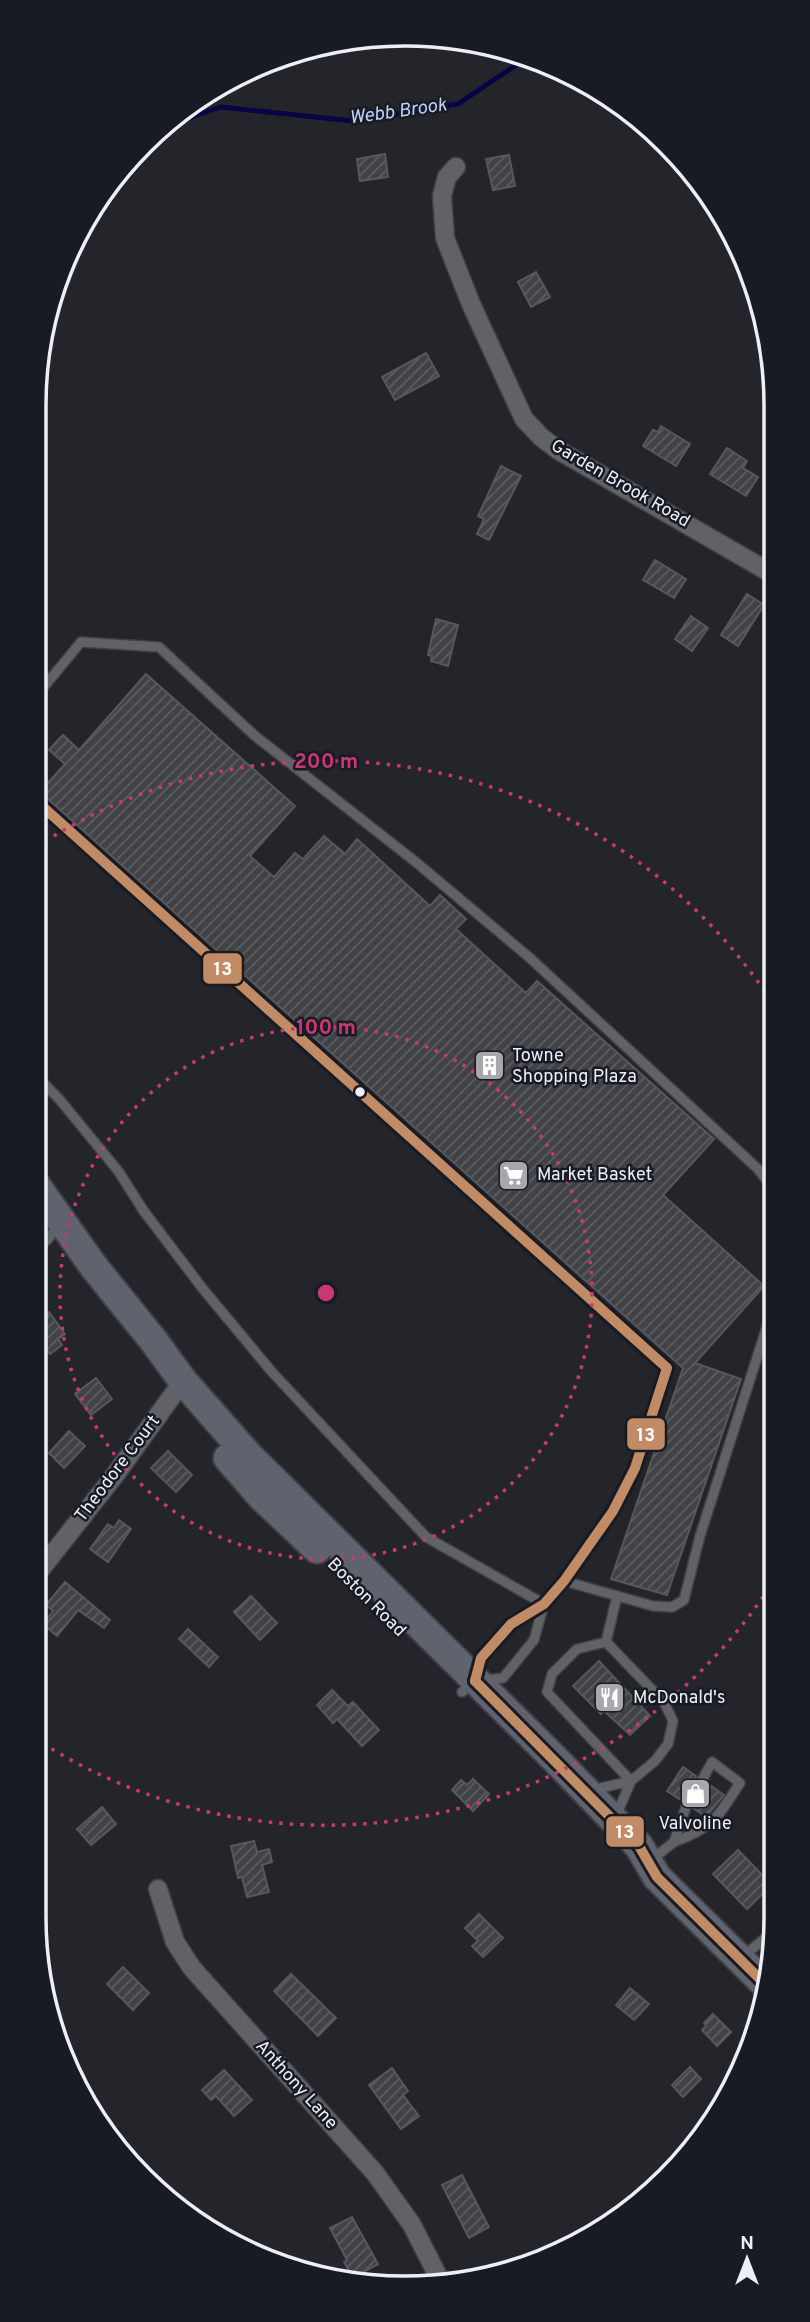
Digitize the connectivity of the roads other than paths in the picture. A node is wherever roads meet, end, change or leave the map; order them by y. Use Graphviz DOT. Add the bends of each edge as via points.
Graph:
graph roads {
  1 [pos="456,167"];
  2 [pos="764,569"];
  3 [pos="46,684"];
  4 [pos="46,810"];
  5 [pos="46,1085"];
  6 [pos="764,1177"];
  7 [pos="46,1199"];
  8 [pos="61,1220"];
  9 [pos="46,1241"];
  10 [pos="110,1286"];
  11 [pos="764,1336"];
  12 [pos="175,1392"];
  13 [pos="46,1563"];
  14 [pos="564,1581"];
  15 [pos="617,1596"];
  16 [pos="544,1604"];
  17 [pos="606,1642"];
  18 [pos="469,1686"];
  19 [pos="702,1780"];
  20 [pos="631,1781"];
  21 [pos="587,1792"];
  22 [pos="687,1804"];
  23 [pos="614,1820"];
  24 [pos="674,1842"];
  25 [pos="653,1869"];
  26 [pos="158,1889"];
  27 [pos="764,1939"];
  28 [pos="740,1959"];
  29 [pos="759,1978"];
  30 [pos="437,2275"];
  1 -- 2 [label="street, Garden Brook Road" via="447,177 442,196 445,238 524,419 558,450"];
  3 -- 6 [label="lane" via="81,642 159,647 254,735 530,958"];
  4 -- 14 [label="lane" via="667,1368 635,1468 613,1511"];
  5 -- 16 [label="lane" via="272,1372 426,1537"];
  7 -- 8 [label="main road, Boston Road"];
  8 -- 9 [label="lane"];
  8 -- 10 [label="main road, Boston Road"];
  10 -- 12 [label="main road, Boston Road" via="134,1332"];
  10 -- 18 [label="main road, Boston Road" via="183,1381 248,1455"];
  11 -- 15 [label="lane" via="684,1600 672,1607 653,1606"];
  12 -- 13 [label="street, Theodore Court"];
  12 -- 18 [label="main road, Boston Road" via="261,1496"];
  14 -- 15 [label="lane"];
  14 -- 16 [label="lane"];
  15 -- 17 [label="lane"];
  16 -- 18 [label="lane" via="511,1624 481,1658"];
  16 -- 18 [label="lane" via="534,1640 503,1678"];
  17 -- 20 [label="lane" via="664,1702 673,1721 668,1744"];
  17 -- 20 [label="lane" via="577,1649 552,1674 547,1692"];
  18 -- 21 [label="main road, Boston Road"];
  18 -- 25 [label="main road, Boston Road" via="630,1862"];
  19 -- 24 [label="lane" via="712,1762 740,1783 716,1820"];
  20 -- 21 [label="lane"];
  20 -- 23 [label="lane"];
  21 -- 23 [label="main road, Boston Road"];
  22 -- 24 [label="lane"];
  23 -- 25 [label="main road, Boston Road"];
  24 -- 25 [label="lane"];
  25 -- 28 [label="main road, Boston Road"];
  26 -- 30 [label="street, Anthony Lane" via="175,1942 192,1968 376,2173 412,2225"];
  27 -- 28 [label="lane"];
  28 -- 29 [label="main road, Boston Road"];
}
